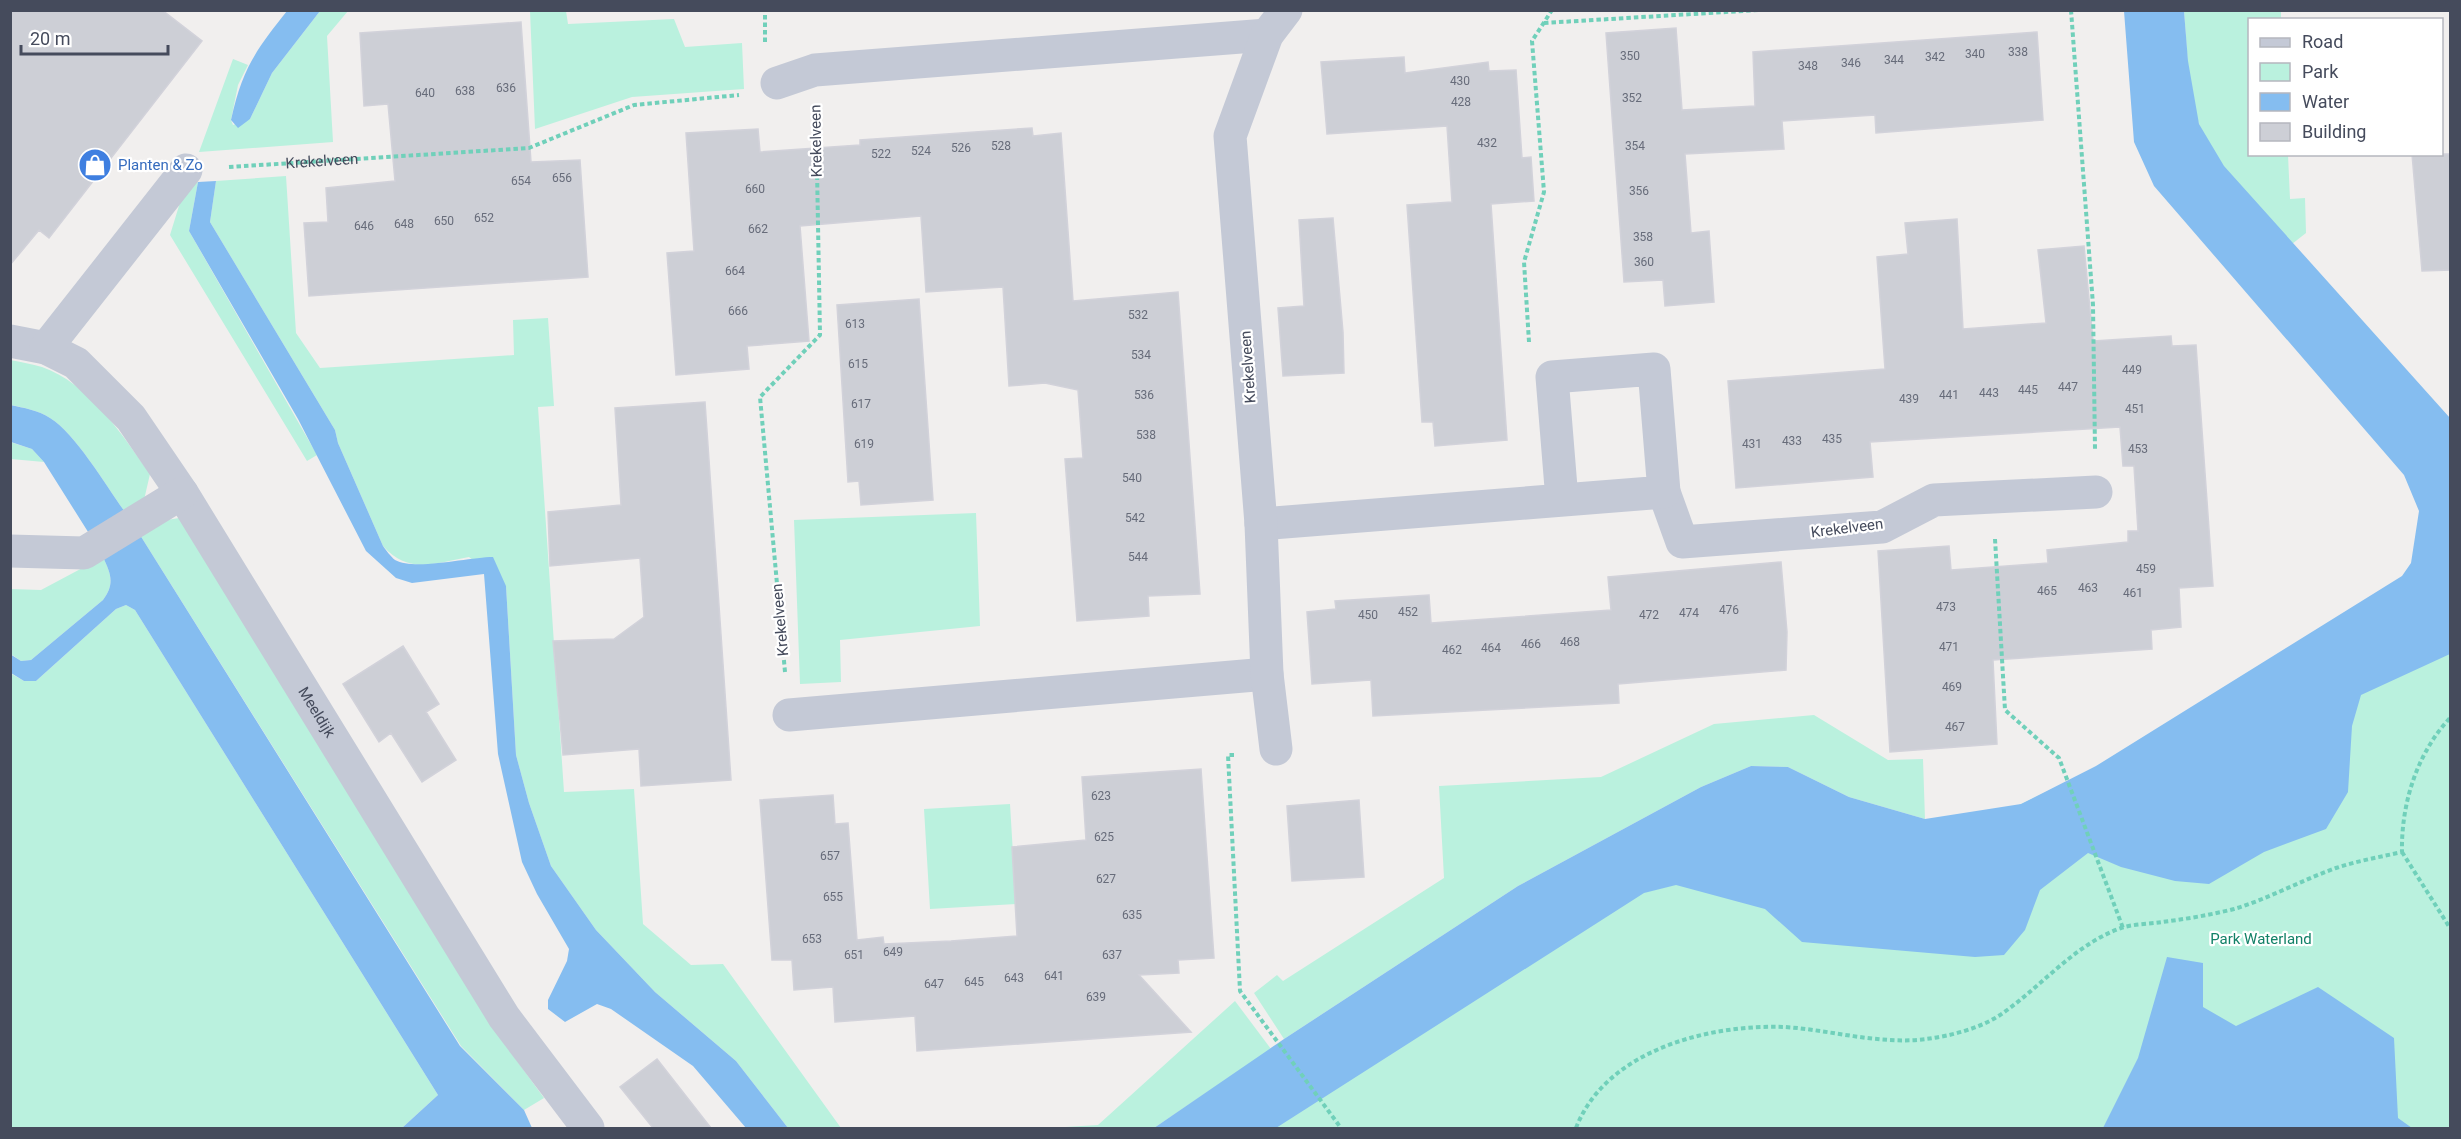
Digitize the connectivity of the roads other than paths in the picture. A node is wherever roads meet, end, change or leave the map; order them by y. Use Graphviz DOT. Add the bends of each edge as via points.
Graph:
graph roads {
  1 [pos="1277,23"];
  2 [pos="777,83"];
  3 [pos="186,170"];
  4 [pos="10,341"];
  5 [pos="46,348"];
  6 [pos="1664,492"];
  7 [pos="2096,492"];
  8 [pos="182,493"];
  9 [pos="1562,500"];
  10 [pos="1261,524"];
  11 [pos="10,551"];
  12 [pos="1267,674"];
  13 [pos="789,715"];
  14 [pos="1276,749"];
  15 [pos="588,1128"];
  1 -- 2 [label="street, Krekelveen" via="815,70"];
  1 -- 10 [label="street, Krekelveen" via="1230,136"];
  3 -- 5 [label="street"];
  4 -- 5 [label="street, Meeldijk"];
  5 -- 8 [label="street, Meeldijk" via="76,363 131,418"];
  6 -- 7 [label="street, Krekelveen" via="1682,542 1882,527 1934,500"];
  6 -- 9 [label="street"];
  6 -- 9 [label="street, Krekelveen" via="1654,369 1642,369 1552,377"];
  8 -- 11 [label="street" via="84,553"];
  8 -- 15 [label="street, Meeldijk" via="504,1017"];
  9 -- 10 [label="street"];
  10 -- 12 [label="street, Krekelveen"];
  12 -- 13 [label="street"];
  12 -- 14 [label="street, Krekelveen"];
}
